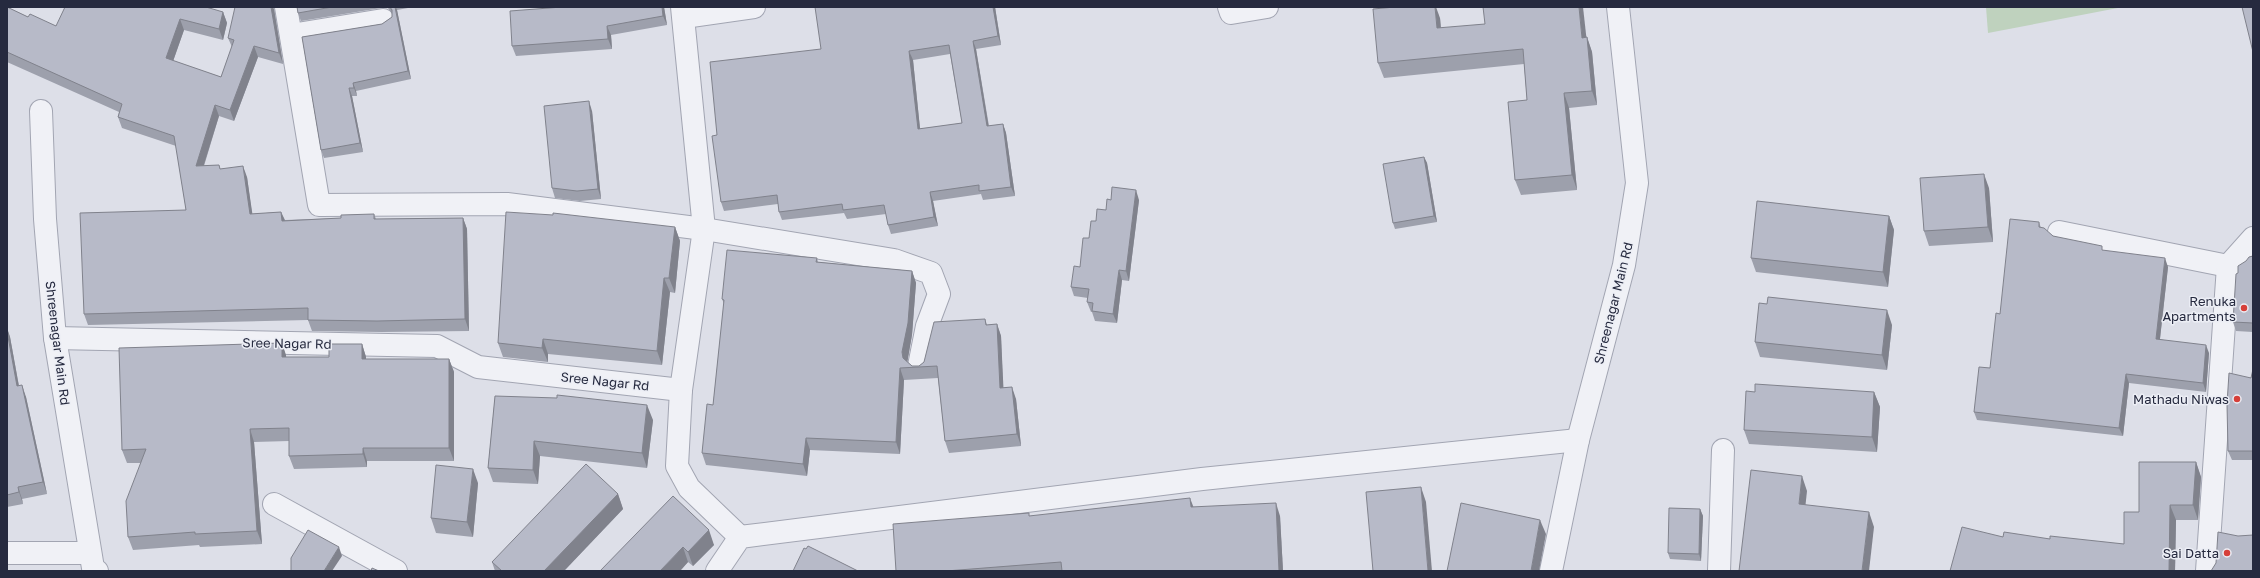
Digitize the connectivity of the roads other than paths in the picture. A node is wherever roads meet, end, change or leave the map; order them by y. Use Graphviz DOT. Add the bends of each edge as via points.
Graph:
graph roads {
  1 [pos="286,7"];
  2 [pos="754,7"];
  3 [pos="1229,7"];
  4 [pos="1267,7"];
  5 [pos="1618,7"];
  6 [pos="683,12"];
  7 [pos="383,20"];
  8 [pos="291,35"];
  9 [pos="41,111"];
  10 [pos="704,229"];
  11 [pos="2059,232"];
  12 [pos="2253,238"];
  13 [pos="2253,257"];
  14 [pos="2228,266"];
  15 [pos="55,338"];
  16 [pos="919,366"];
  17 [pos="681,390"];
  18 [pos="1578,440"];
  19 [pos="1723,450"];
  20 [pos="274,504"];
  21 [pos="740,537"];
  22 [pos="7,553"];
  23 [pos="93,566"];
  24 [pos="396,571"];
  25 [pos="717,571"];
  26 [pos="1551,571"];
  27 [pos="1719,571"];
  28 [pos="2207,571"];
  1 -- 8 [label="street"];
  2 -- 6 [label="street"];
  3 -- 4 [label="street" via="1231,13"];
  5 -- 18 [label="street, Shreenagar Main Rd" via="1637,184 1624,265"];
  6 -- 10 [label="street"];
  7 -- 8 [label="street"];
  8 -- 10 [label="street" via="319,205 507,204"];
  9 -- 15 [label="street, Shreenagar Main Rd" via="45,219"];
  10 -- 16 [label="street" via="894,260 931,273 940,294 926,326"];
  10 -- 17 [label="street"];
  11 -- 14 [label="street"];
  12 -- 14 [label="street"];
  13 -- 14 [label="street"];
  14 -- 28 [label="street"];
  15 -- 17 [label="street, Sree Nagar Rd" via="437,346 478,367"];
  15 -- 23 [label="street, Shreenagar Main Rd"];
  17 -- 21 [label="street" via="677,466 689,488"];
  18 -- 21 [label="street" via="1202,478"];
  18 -- 26 [label="street, Shreenagar Main Rd"];
  19 -- 27 [label="street"];
  20 -- 24 [label="street"];
  21 -- 25 [label="street"];
  22 -- 23 [label="street"];
}
